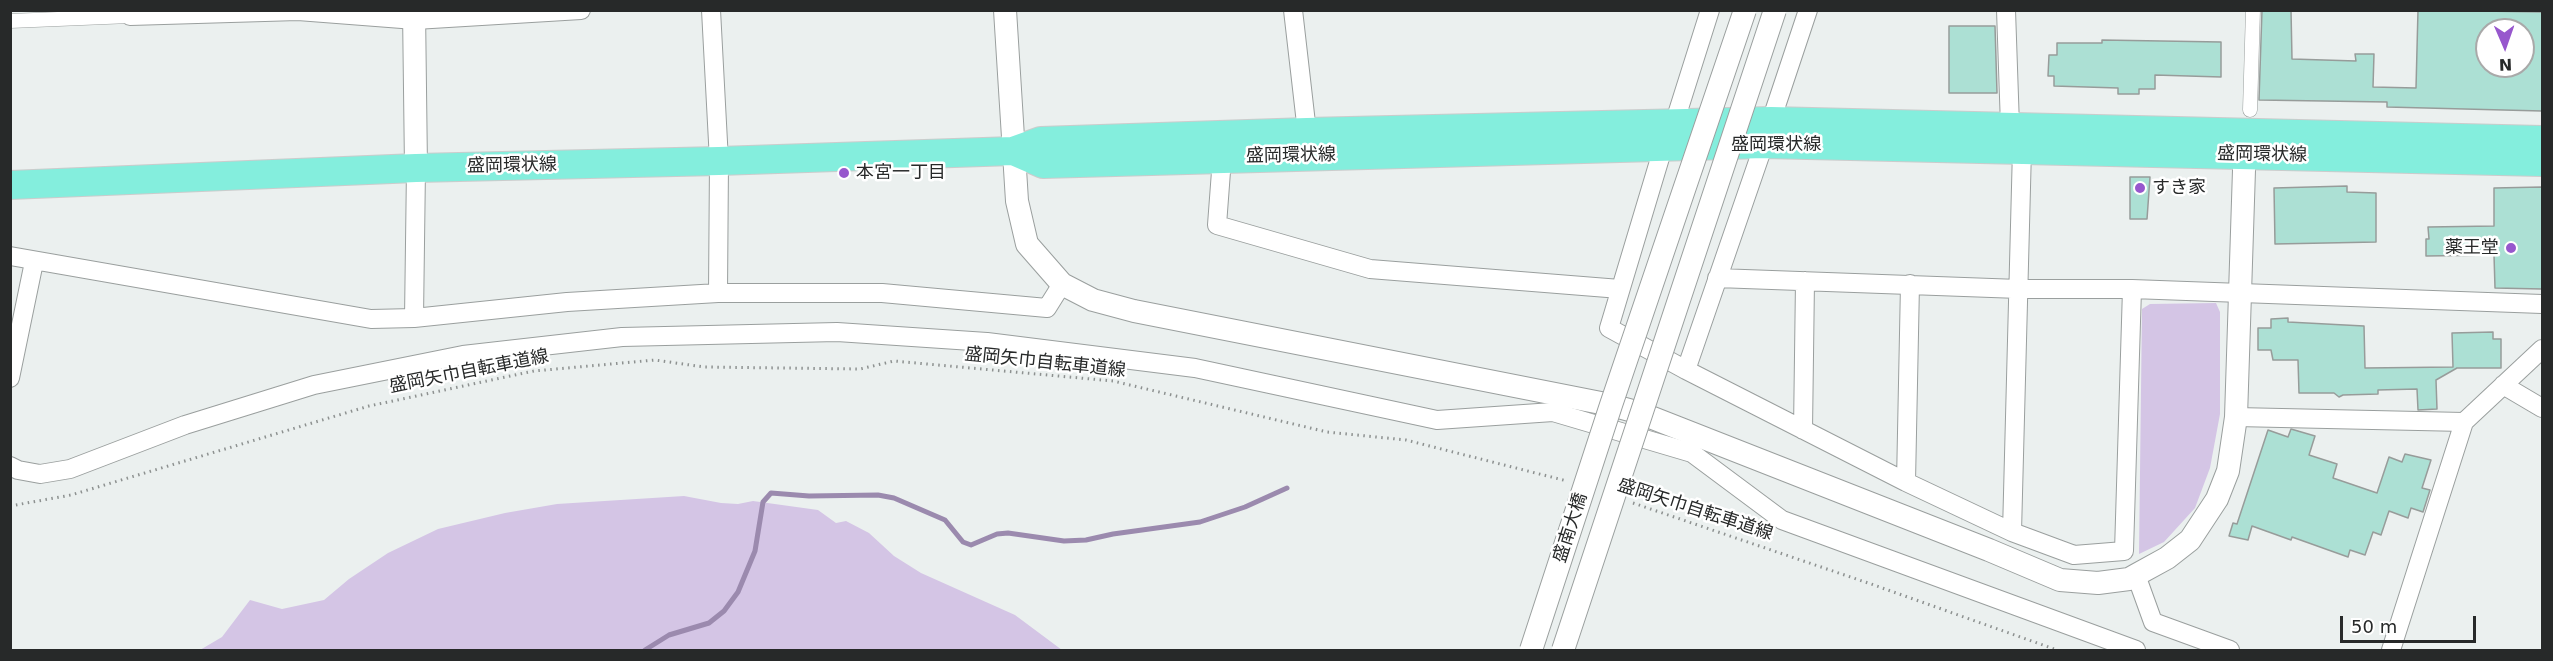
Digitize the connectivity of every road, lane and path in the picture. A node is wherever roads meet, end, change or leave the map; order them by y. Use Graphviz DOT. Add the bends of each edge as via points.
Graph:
graph roads {
  1 [pos="582,10"];
  2 [pos="711,10"];
  3 [pos="1005,10"];
  4 [pos="1293,10"];
  5 [pos="1710,10"];
  6 [pos="1744,10"];
  7 [pos="1775,10"];
  8 [pos="1808,10"];
  9 [pos="2006,10"];
  10 [pos="2253,10"];
  11 [pos="298,11"];
  12 [pos="130,13"];
  13 [pos="414,15"];
  14 [pos="10,21"];
  15 [pos="1306,132"];
  16 [pos="1768,132"];
  17 [pos="2247,132"];
  18 [pos="1669,136"];
  19 [pos="2016,137"];
  20 [pos="2542,140"];
  21 [pos="1013,151"];
  22 [pos="1222,158"];
  23 [pos="719,161"];
  24 [pos="2542,162"];
  25 [pos="416,168"];
  26 [pos="10,185"];
  27 [pos="10,256"];
  28 [pos="34,262"];
  29 [pos="1717,278"];
  30 [pos="1805,281"];
  31 [pos="1062,284"];
  32 [pos="1910,284"];
  33 [pos="1620,289"];
  34 [pos="2019,289"];
  35 [pos="2132,289"];
  36 [pos="718,293"];
  37 [pos="2239,294"];
  38 [pos="2542,304"];
  39 [pos="17,315"];
  40 [pos="414,318"];
  41 [pos="2542,349"];
  42 [pos="1686,370"];
  43 [pos="10,378"];
  44 [pos="2503,386"];
  45 [pos="1611,405"];
  46 [pos="2542,408"];
  47 [pos="1640,413"];
  48 [pos="2236,417"];
  49 [pos="2464,422"];
  50 [pos="1803,430"];
  51 [pos="10,466"];
  52 [pos="1567,482"];
  53 [pos="1906,482"];
  54 [pos="1633,503"];
  55 [pos="10,506"];
  56 [pos="2012,532"];
  57 [pos="2136,576"];
  58 [pos="1531,651"];
  59 [pos="1563,651"];
  60 [pos="2057,651"];
  61 [pos="2136,651"];
  62 [pos="2230,651"];
  63 [pos="2391,651"];
  1 -- 13 [label="street"];
  2 -- 23 [label="street"];
  3 -- 21 [label="street"];
  4 -- 15 [label="street"];
  5 -- 18 [label="street"];
  6 -- 45 [label="street, 盛南大橋, bridge"];
  7 -- 47 [label="street, 盛南大橋, bridge"];
  8 -- 16 [label="street"];
  9 -- 19 [label="street"];
  10 -- 17 [label="street"];
  11 -- 12 [label="street"];
  11 -- 13 [label="street"];
  12 -- 14 [label="street"];
  13 -- 25 [label="street"];
  15 -- 18 [label="main road, 盛岡環状線"];
  15 -- 21 [label="main road, 盛岡環状線" via="1041,141"];
  16 -- 18 [label="main road, 盛岡環状線"];
  16 -- 19 [label="main road, 盛岡環状線"];
  16 -- 29 [label="street"];
  17 -- 19 [label="main road, 盛岡環状線"];
  17 -- 20 [label="main road, 盛岡環状線"];
  17 -- 24 [label="main road, 盛岡環状線"];
  17 -- 37 [label="street"];
  18 -- 22 [label="main road, 盛岡環状線"];
  18 -- 33 [label="street"];
  19 -- 34 [label="street"];
  21 -- 22 [label="main road, 盛岡環状線" via="1043,164"];
  21 -- 23 [label="main road, 盛岡環状線"];
  21 -- 31 [label="street" via="1017,201 1027,244"];
  22 -- 33 [label="street" via="1217,225 1370,269"];
  23 -- 25 [label="main road, 盛岡環状線"];
  23 -- 36 [label="street"];
  25 -- 26 [label="main road, 盛岡環状線"];
  25 -- 40 [label="street"];
  27 -- 28 [label="street"];
  28 -- 39 [label="street"];
  28 -- 40 [label="street" via="371,319"];
  29 -- 30 [label="street"];
  29 -- 42 [label="street"];
  30 -- 32 [label="street"];
  30 -- 50 [label="street"];
  31 -- 36 [label="street" via="1047,308 882,293"];
  31 -- 45 [label="street" via="1093,300 1134,311"];
  32 -- 34 [label="street"];
  32 -- 53 [label="street"];
  33 -- 42 [label="street" via="1609,328"];
  34 -- 35 [label="street"];
  34 -- 56 [label="street"];
  35 -- 37 [label="street"];
  35 -- 56 [label="street" via="2124,551 2074,555"];
  36 -- 40 [label="street" via="567,302"];
  37 -- 38 [label="street"];
  37 -- 48 [label="street"];
  39 -- 43 [label="street"];
  41 -- 44 [label="street"];
  42 -- 50 [label="street"];
  44 -- 46 [label="street"];
  44 -- 49 [label="street"];
  45 -- 47 [label="street"];
  45 -- 58 [label="street, 盛南大橋, bridge"];
  47 -- 57 [label="street" via="2060,580 2098,583"];
  47 -- 59 [label="street, 盛南大橋, bridge"];
  48 -- 49 [label="street"];
  48 -- 57 [label="street" via="2228,471 2206,519 2190,540"];
  49 -- 63 [label="street"];
  50 -- 53 [label="street"];
  51 -- 61 [label="street" via="40,474 70,469 185,425 314,385 463,355 622,337 837,332 987,342 1195,368 1437,420 1553,412 1692,453 1782,520"];
  52 -- 55 [label="path, 盛岡矢巾自転車道線" via="1406,440 1327,432 1113,381 894,361 860,369 704,367 655,360 534,371 369,406 70,495"];
  53 -- 56 [label="street"];
  54 -- 60 [label="path, 盛岡矢巾自転車道線"];
  57 -- 62 [label="street" via="2153,622"];
}
